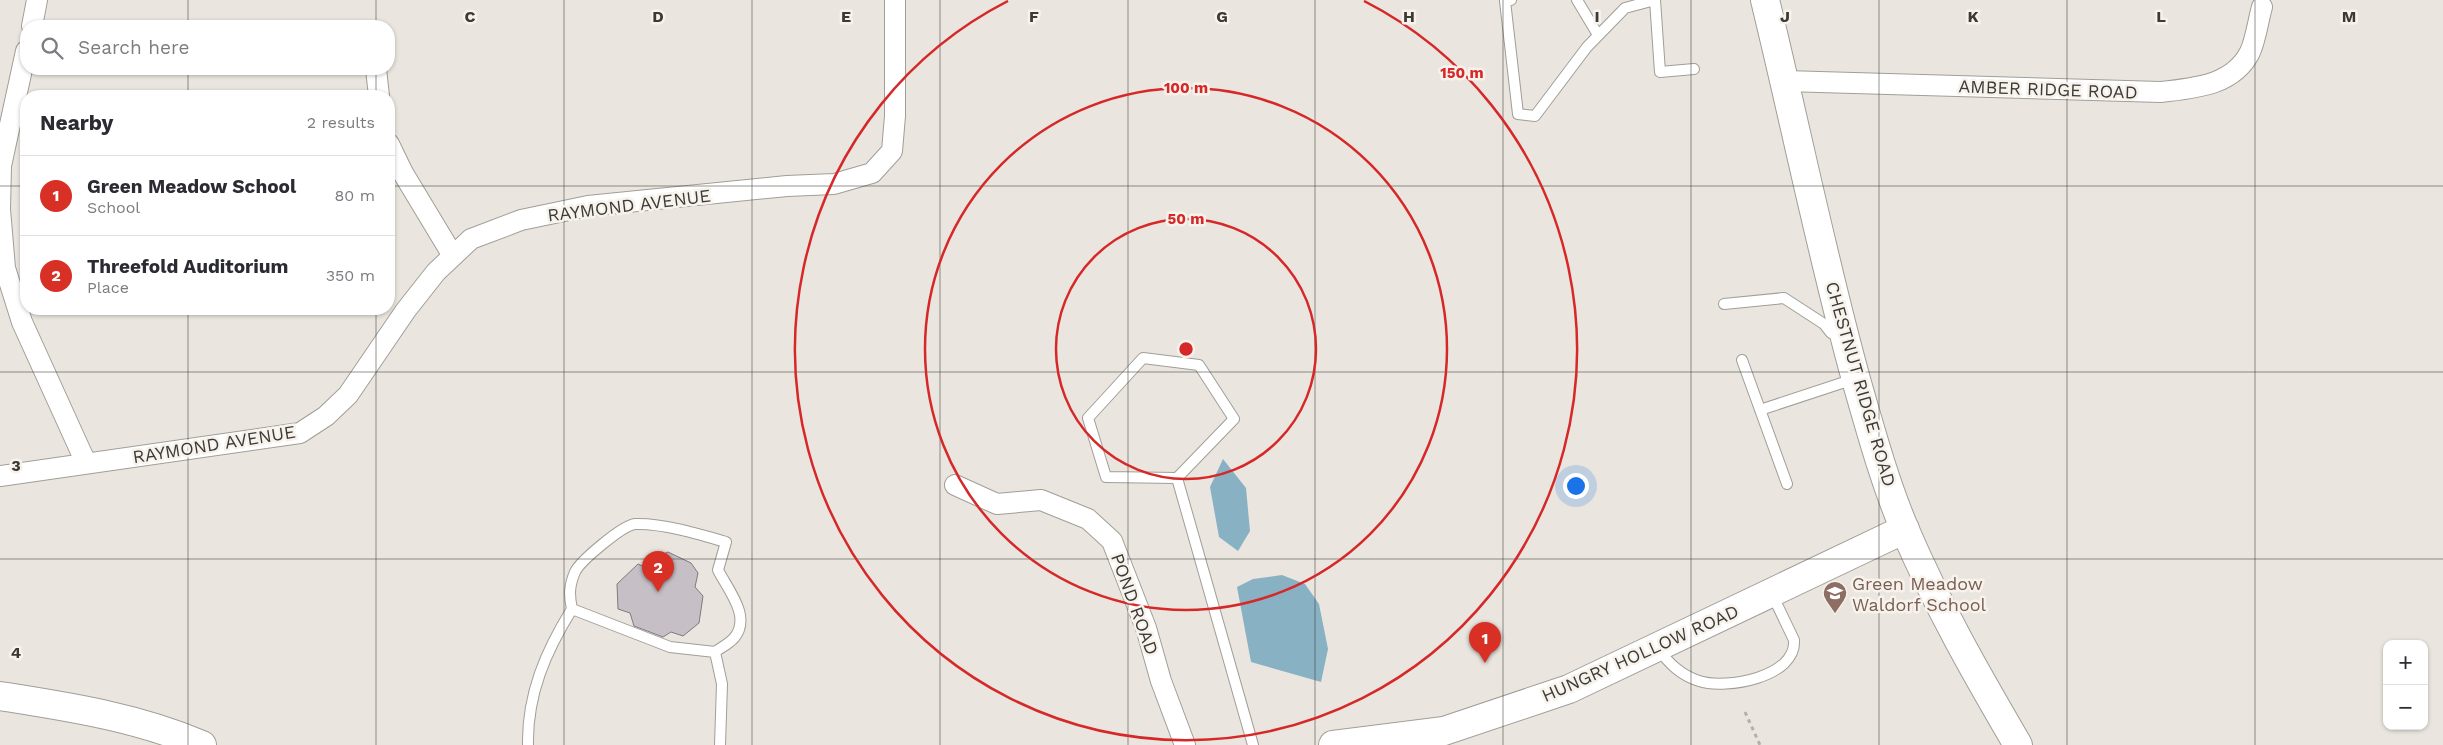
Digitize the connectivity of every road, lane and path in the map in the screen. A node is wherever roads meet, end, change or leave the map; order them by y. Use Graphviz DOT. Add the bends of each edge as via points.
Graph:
graph roads {
  1 [pos="37,0"];
  2 [pos="895,0"];
  3 [pos="1511,0"];
  4 [pos="1577,0"];
  5 [pos="1655,0"];
  6 [pos="1765,0"];
  7 [pos="2262,7"];
  8 [pos="33,20"];
  9 [pos="1598,35"];
  10 [pos="1694,69"];
  11 [pos="21,75"];
  12 [pos="377,75"];
  13 [pos="1785,81"];
  14 [pos="378,90"];
  15 [pos="395,156"];
  16 [pos="453,256"];
  17 [pos="1724,304"];
  18 [pos="1844,334"];
  19 [pos="1742,360"];
  20 [pos="1856,378"];
  21 [pos="1760,410"];
  22 [pos="86,463"];
  23 [pos="0,476"];
  24 [pos="1176,478"];
  25 [pos="1787,484"];
  26 [pos="955,485"];
  27 [pos="1905,529"];
  28 [pos="1771,593"];
  29 [pos="572,609"];
  30 [pos="1656,648"];
  31 [pos="715,652"];
  32 [pos="0,696"];
  33 [pos="1744,712"];
  34 [pos="1394,741"];
  35 [pos="202,745"];
  36 [pos="528,745"];
  37 [pos="720,745"];
  38 [pos="1185,745"];
  39 [pos="1253,745"];
  40 [pos="1333,745"];
  41 [pos="1760,745"];
  42 [pos="2018,745"];
  1 -- 8 [label="street"];
  2 -- 16 [label="street, RAYMOND AVENUE" via="892,151 872,173 834,184 588,206 521,220 471,239"];
  3 -- 9 [label="lane" via="1506,0 1518,114 1535,116"];
  4 -- 9 [label="lane"];
  5 -- 9 [label="lane" via="1624,8"];
  5 -- 10 [label="lane" via="1660,72"];
  6 -- 13 [label="street, CHESTNUT RIDGE ROAD"];
  7 -- 13 [label="street, AMBER RIDGE ROAD" via="2250,52 2232,75 2201,87 2161,92"];
  11 -- 22 [label="street" via="1,166 0,209 5,268 22,322"];
  12 -- 14 [label="street"];
  13 -- 18 [label="street, CHESTNUT RIDGE ROAD"];
  15 -- 16 [label="street"];
  16 -- 22 [label="street, RAYMOND AVENUE" via="406,310 348,395 326,416 300,433"];
  17 -- 18 [label="lane" via="1784,298 1824,324 1831,333"];
  18 -- 20 [label="street, CHESTNUT RIDGE ROAD"];
  19 -- 21 [label="lane"];
  20 -- 21 [label="lane"];
  20 -- 27 [label="street, CHESTNUT RIDGE ROAD"];
  21 -- 25 [label="lane"];
  22 -- 23 [label="street, RAYMOND AVENUE"];
  24 -- 24 [label="lane" via="1106,477 1088,418 1142,358 1199,366 1234,419"];
  24 -- 39 [label="lane"];
  26 -- 38 [label="street, POND ROAD" via="997,504 1041,500 1088,519 1112,541 1146,628"];
  27 -- 28 [label="street, HUNGRY HOLLOW ROAD"];
  27 -- 42 [label="street, CHESTNUT RIDGE ROAD" via="1938,602"];
  28 -- 30 [label="street, HUNGRY HOLLOW ROAD"];
  28 -- 30 [label="lane" via="1795,648 1786,663 1769,672 1746,681 1710,684 1678,672"];
  29 -- 31 [label="lane" via="670,647"];
  29 -- 31 [label="lane" via="568,593 576,570 613,535 633,524 697,533 726,542 718,570 740,609 741,622 734,638"];
  29 -- 36 [label="lane" via="554,638 534,685"];
  30 -- 34 [label="street, HUNGRY HOLLOW ROAD" via="1560,692 1444,731"];
  31 -- 37 [label="lane" via="722,684"];
  32 -- 35 [label="street" via="139,722"];
  33 -- 41 [label="path"];
  34 -- 40 [label="street, HUNGRY HOLLOW ROAD"];
}
